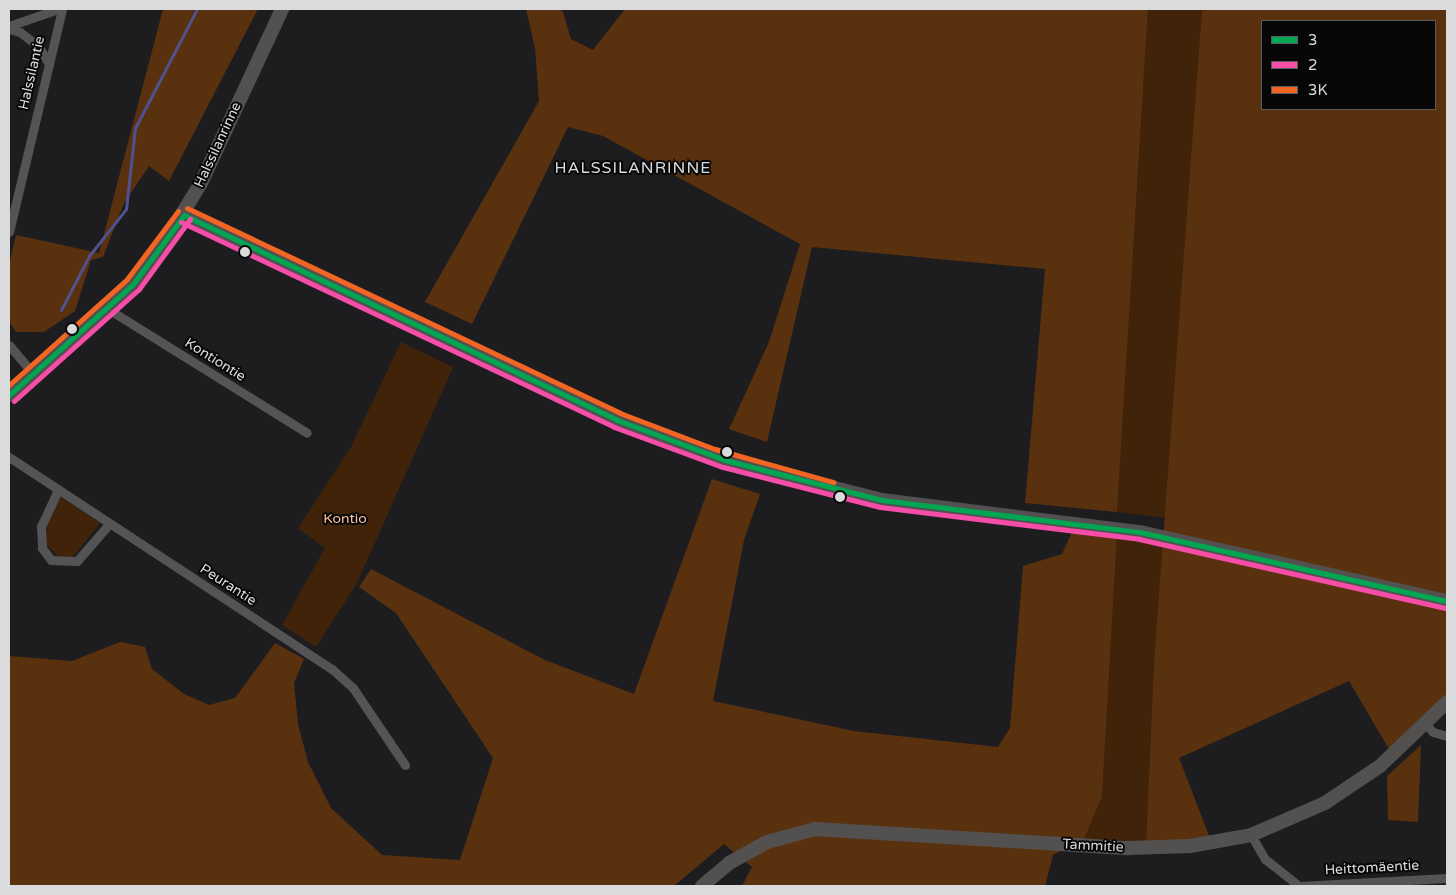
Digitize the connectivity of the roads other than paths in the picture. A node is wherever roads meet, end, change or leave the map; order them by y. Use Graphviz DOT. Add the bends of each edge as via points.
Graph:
graph roads {
  1 [pos="58,9"];
  2 [pos="62,9"];
  3 [pos="282,9"];
  4 [pos="9,28"];
  5 [pos="49,64"];
  6 [pos="184,215"];
  7 [pos="9,232"];
  8 [pos="108,309"];
  9 [pos="9,345"];
  10 [pos="33,374"];
  11 [pos="9,395"];
  12 [pos="307,433"];
  13 [pos="9,457"];
  14 [pos="58,490"];
  15 [pos="109,524"];
  16 [pos="1447,602"];
  17 [pos="1447,702"];
  18 [pos="1424,722"];
  19 [pos="1447,736"];
  20 [pos="405,765"];
  21 [pos="1251,835"];
  22 [pos="1447,878"];
  23 [pos="705,884"];
  24 [pos="1299,886"];
  1 -- 4 [label="street"];
  2 -- 5 [label="street, Halssilantie"];
  3 -- 6 [label="street, Halssilanrinne"];
  4 -- 5 [label="street" via="20,32 39,47"];
  5 -- 7 [label="street, Halssilantie"];
  6 -- 8 [label="street, Halssilanrinne" via="149,264"];
  6 -- 16 [label="street" via="617,420 725,460 882,500 1166,537"];
  8 -- 10 [label="street, Halssilanrinne"];
  8 -- 12 [label="street, Kontiontie"];
  9 -- 10 [label="street"];
  10 -- 11 [label="street, Halssilanrinne"];
  13 -- 14 [label="street, Peurantie"];
  14 -- 15 [label="street, Peurantie"];
  14 -- 15 [label="street" via="41,526 42,548 51,560 77,561"];
  15 -- 20 [label="street, Peurantie" via="332,669 353,688"];
  17 -- 18 [label="street, Tammitie"];
  18 -- 19 [label="street" via="1433,732"];
  18 -- 21 [label="street, Tammitie" via="1380,766 1325,803"];
  21 -- 23 [label="street, Tammitie" via="1190,846 1128,848 815,829 767,842"];
  21 -- 24 [label="street" via="1265,859"];
  22 -- 24 [label="street, Heittomäentie"];
}
